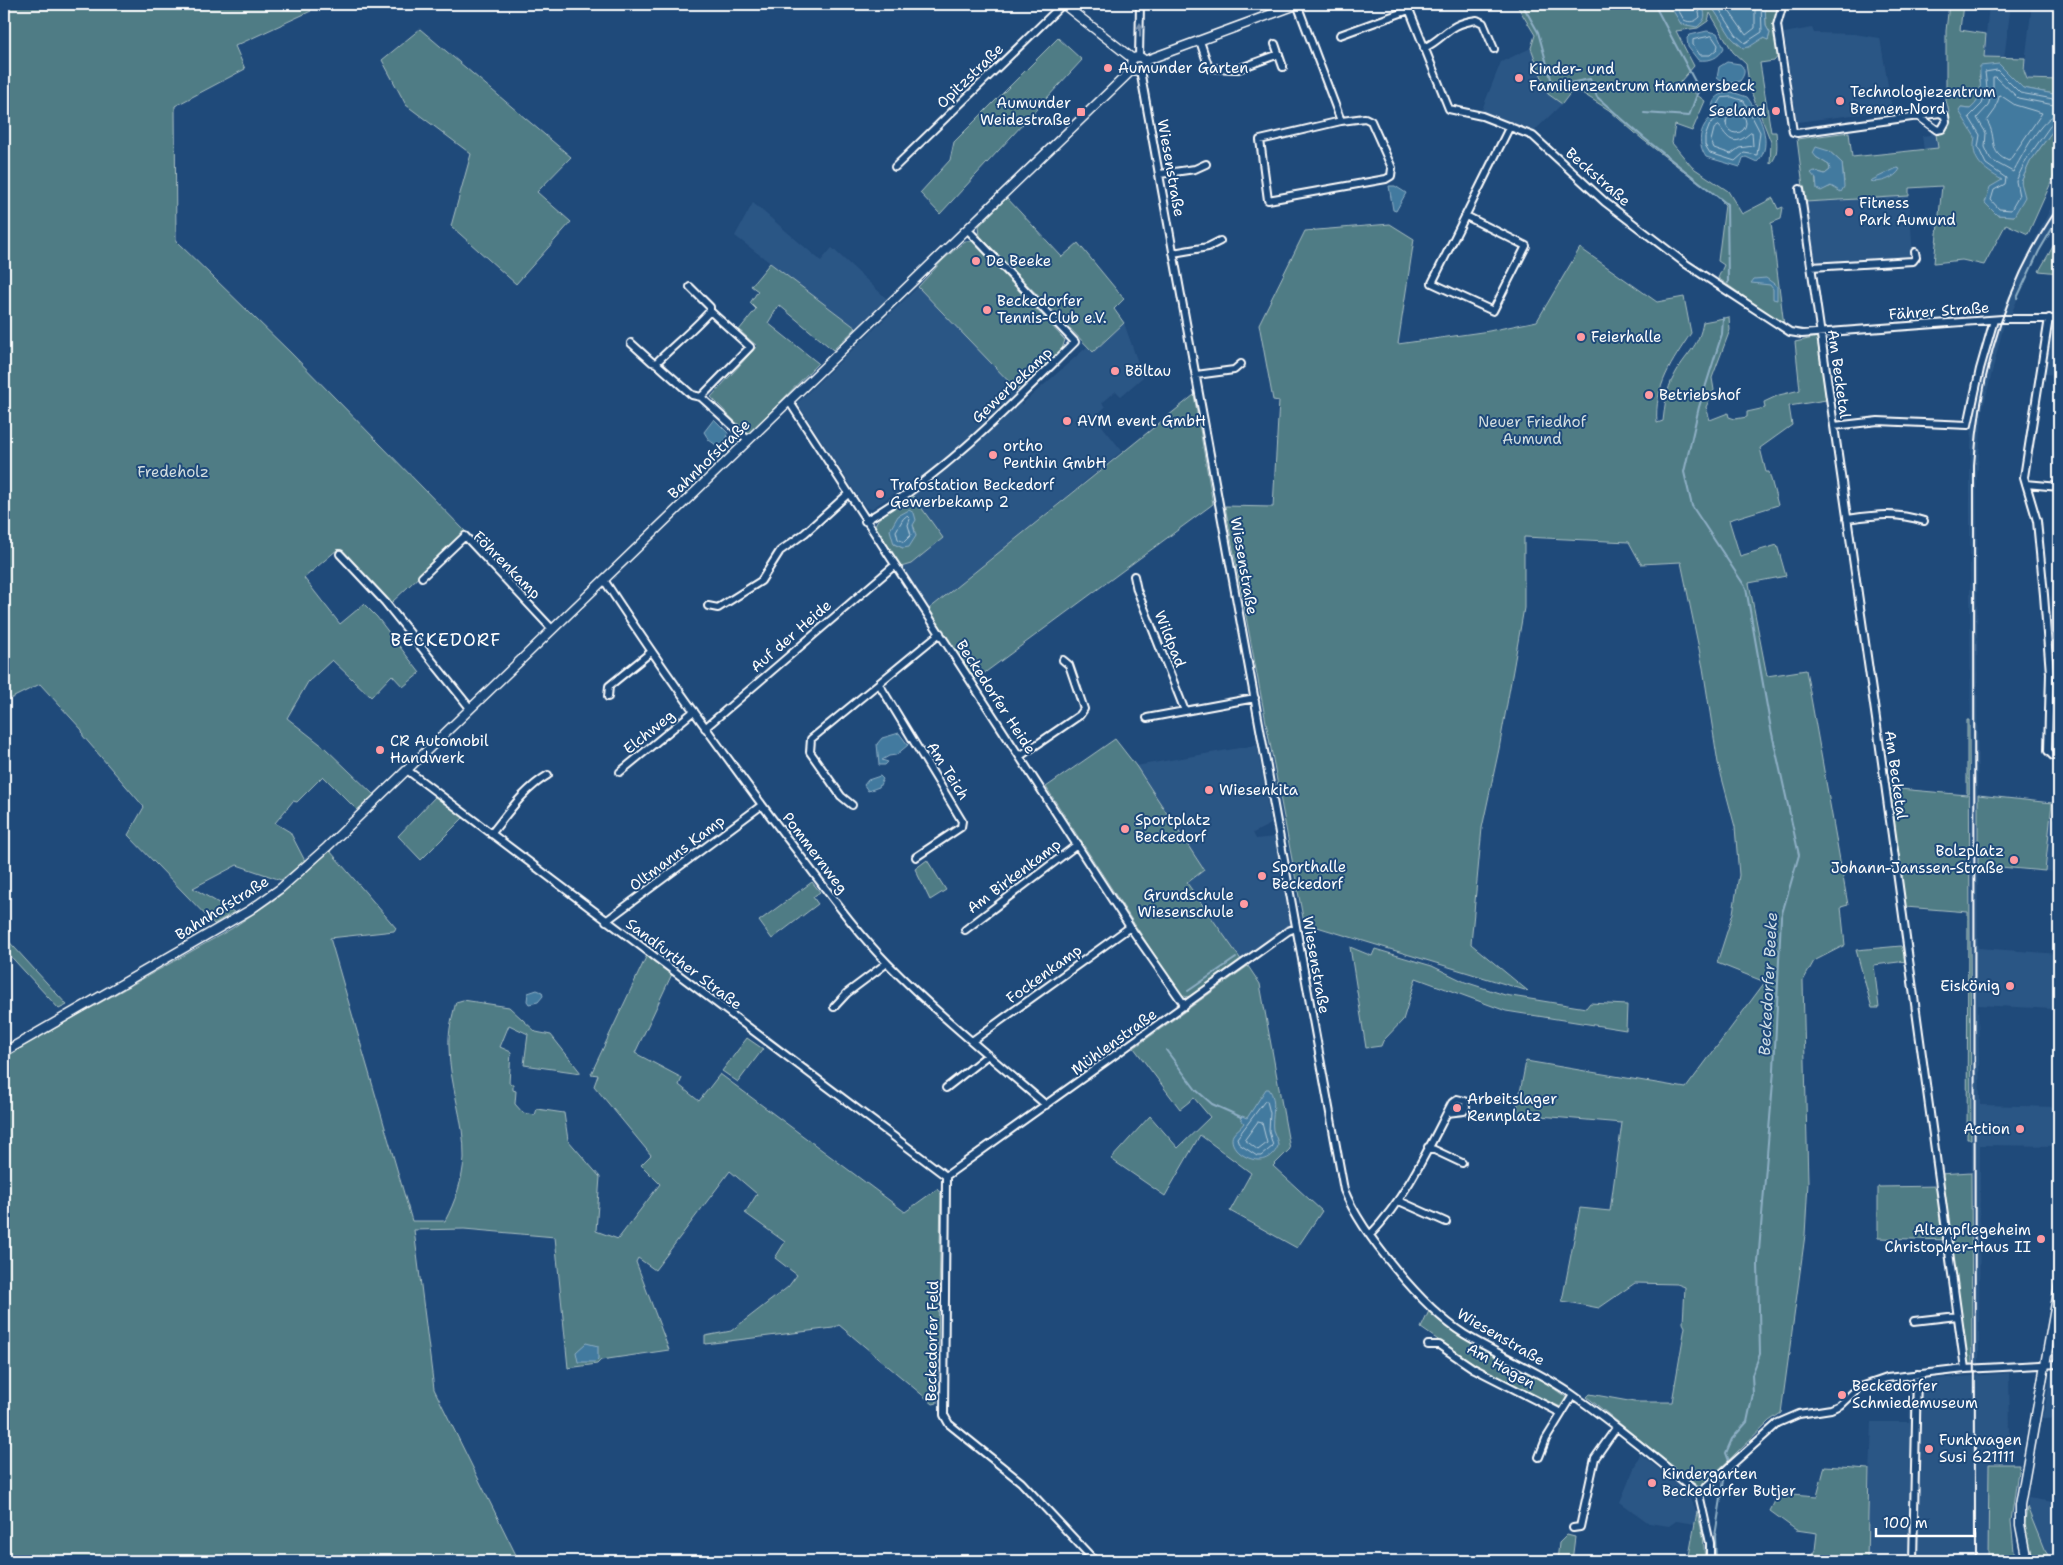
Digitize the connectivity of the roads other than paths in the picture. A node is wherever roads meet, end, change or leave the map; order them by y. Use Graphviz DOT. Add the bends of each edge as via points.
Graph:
graph roads {
  1 [pos="1063,4"];
  2 [pos="1140,4"];
  3 [pos="1783,4"];
  4 [pos="1294,5"];
  5 [pos="1408,7"];
  6 [pos="1340,35"];
  7 [pos="1200,41"];
  8 [pos="1275,44"];
  9 [pos="1424,48"];
  10 [pos="1494,49"];
  11 [pos="1279,54"];
  12 [pos="1139,59"];
  13 [pos="1283,67"];
  14 [pos="1137,69"];
  15 [pos="1918,116"];
  16 [pos="1341,121"];
  17 [pos="1510,126"];
  18 [pos="1206,164"];
  19 [pos="895,167"];
  20 [pos="1160,174"];
  21 [pos="1800,189"];
  22 [pos="1466,216"];
  23 [pos="968,229"];
  24 [pos="1220,241"];
  25 [pos="1915,252"];
  26 [pos="1173,253"];
  27 [pos="1811,267"];
  28 [pos="690,287"];
  29 [pos="710,311"];
  30 [pos="2049,318"];
  31 [pos="2059,319"];
  32 [pos="1994,320"];
  33 [pos="1820,332"];
  34 [pos="631,343"];
  35 [pos="656,363"];
  36 [pos="1241,364"];
  37 [pos="1196,375"];
  38 [pos="701,397"];
  39 [pos="789,401"];
  40 [pos="1834,426"];
  41 [pos="748,440"];
  42 [pos="2026,484"];
  43 [pos="2059,487"];
  44 [pos="848,494"];
  45 [pos="1847,519"];
  46 [pos="865,520"];
  47 [pos="1924,521"];
  48 [pos="340,554"];
  49 [pos="895,565"];
  50 [pos="1134,576"];
  51 [pos="422,577"];
  52 [pos="604,580"];
  53 [pos="708,606"];
  54 [pos="552,629"];
  55 [pos="940,633"];
  56 [pos="651,652"];
  57 [pos="1063,660"];
  58 [pos="879,684"];
  59 [pos="608,697"];
  60 [pos="1255,698"];
  61 [pos="470,708"];
  62 [pos="694,711"];
  63 [pos="1185,711"];
  64 [pos="1147,718"];
  65 [pos="705,728"];
  66 [pos="1020,756"];
  67 [pos="2059,757"];
  68 [pos="407,770"];
  69 [pos="620,772"];
  70 [pos="548,775"];
  71 [pos="762,805"];
  72 [pos="852,805"];
  73 [pos="491,834"];
  74 [pos="1078,844"];
  75 [pos="916,857"];
  76 [pos="606,920"];
  77 [pos="1130,927"];
  78 [pos="1296,928"];
  79 [pos="965,930"];
  80 [pos="887,963"];
  81 [pos="1186,1006"];
  82 [pos="834,1007"];
  83 [pos="972,1041"];
  84 [pos="4,1052"];
  85 [pos="988,1055"];
  86 [pos="946,1088"];
  87 [pos="1046,1105"];
  88 [pos="1447,1114"];
  89 [pos="1428,1147"];
  90 [pos="1462,1162"];
  91 [pos="946,1176"];
  92 [pos="1399,1201"];
  93 [pos="1446,1222"];
  94 [pos="1370,1235"];
  95 [pos="2059,1286"];
  96 [pos="1957,1316"];
  97 [pos="1914,1321"];
  98 [pos="1428,1345"];
  99 [pos="2059,1364"];
  100 [pos="2045,1365"];
  101 [pos="1965,1369"];
  102 [pos="1917,1374"];
  103 [pos="1573,1395"];
  104 [pos="1561,1413"];
  105 [pos="1616,1428"];
  106 [pos="1539,1457"];
  107 [pos="1698,1494"];
  108 [pos="1573,1528"];
  109 [pos="1095,1561"];
  110 [pos="1710,1561"];
  111 [pos="1912,1561"];
  112 [pos="2028,1561"];
  1 -- 12 [label="street"];
  1 -- 19 [label="street, Opitzstraße"];
  12 -- 2 [label="street, one-way"];
  3 -- 15 [label="street" via="1778,30 1792,130 1797,133"];
  4 -- 7 [label="street"];
  4 -- 16 [label="street"];
  5 -- 6 [label="street"];
  5 -- 9 [label="street, Beckstraße"];
  7 -- 11 [label="street" via="1209,68 1238,69"];
  7 -- 12 [label="street"];
  8 -- 11 [label="street"];
  9 -- 10 [label="street" via="1451,27 1477,20 1483,23"];
  9 -- 17 [label="street, Beckstraße" via="1449,109"];
  11 -- 13 [label="street"];
  12 -- 14 [label="street, Bahnhofstraße" via="1144,66"];
  12 -- 14 [label="street" via="1131,64"];
  14 -- 20 [label="street, Wiesenstraße"];
  14 -- 23 [label="street, Bahnhofstraße"];
  16 -- 16 [label="street" via="1260,140 1268,200 1391,176 1392,168 1371,121 1365,118"];
  17 -- 22 [label="street"];
  17 -- 33 [label="street, Beckstraße" via="1533,136 1605,202 1703,276 1790,332"];
  18 -- 20 [label="street" via="1195,169"];
  20 -- 26 [label="street, Wiesenstraße"];
  21 -- 27 [label="street, Am Becketal"];
  22 -- 22 [label="street" via="1432,284 1493,311 1526,246"];
  23 -- 39 [label="street, Bahnhofstraße"];
  23 -- 46 [label="street, Gewerbekamp" via="1075,342 968,444 904,496"];
  24 -- 26 [label="street" via="1208,247"];
  25 -- 27 [label="street" via="1913,261"];
  26 -- 37 [label="street, Wiesenstraße"];
  27 -- 33 [label="street, Am Becketal"];
  28 -- 29 [label="street" via="710,307"];
  29 -- 35 [label="street"];
  29 -- 38 [label="street" via="750,347"];
  30 -- 31 [label="street, Fährer Straße"];
  30 -- 32 [label="street, Fährer Straße"];
  30 -- 42 [label="street" via="2024,477"];
  32 -- 33 [label="street, Fährer Straße"];
  32 -- 40 [label="street" via="1968,424 1878,421"];
  33 -- 40 [label="street, Am Becketal"];
  34 -- 35 [label="street"];
  35 -- 38 [label="street" via="692,395"];
  36 -- 37 [label="street" via="1234,370"];
  37 -- 60 [label="street, Wiesenstraße"];
  38 -- 41 [label="street"];
  39 -- 41 [label="street, Bahnhofstraße"];
  39 -- 44 [label="street, Beckedorfer Heide"];
  40 -- 45 [label="street, Am Becketal"];
  41 -- 52 [label="street, Bahnhofstraße"];
  42 -- 43 [label="street"];
  42 -- 67 [label="street" via="2037,521 2044,595 2050,673 2048,751"];
  44 -- 46 [label="street, Beckedorfer Heide"];
  44 -- 53 [label="street" via="780,551 761,581 718,608"];
  45 -- 47 [label="street" via="1897,515"];
  45 -- 96 [label="street, Am Becketal"];
  46 -- 49 [label="street, Beckedorfer Heide"];
  48 -- 61 [label="street" via="390,609"];
  49 -- 55 [label="street, Beckedorfer Heide"];
  49 -- 65 [label="street, Auf der Heide"];
  50 -- 63 [label="street, Wildpad"];
  51 -- 54 [label="street, Föhrenkamp" via="465,536"];
  52 -- 54 [label="street, Bahnhofstraße"];
  52 -- 56 [label="street, Pommernweg"];
  54 -- 61 [label="street, Bahnhofstraße"];
  55 -- 58 [label="street"];
  55 -- 66 [label="street, Beckedorfer Heide"];
  56 -- 59 [label="street" via="609,686"];
  56 -- 62 [label="street, Pommernweg"];
  57 -- 66 [label="street" via="1069,665 1084,709"];
  58 -- 72 [label="street" via="809,744 810,752 840,796"];
  58 -- 75 [label="street, Am Teich" via="962,821 961,827"];
  60 -- 63 [label="street"];
  60 -- 78 [label="street, Wiesenstraße"];
  61 -- 68 [label="street, Bahnhofstraße"];
  62 -- 65 [label="street, Pommernweg"];
  62 -- 69 [label="street, Elchweg"];
  63 -- 64 [label="street"];
  65 -- 71 [label="street, Pommernweg"];
  66 -- 74 [label="street, Beckedorfer Heide"];
  68 -- 73 [label="street, Sandfurther Straße"];
  68 -- 84 [label="street, Bahnhofstraße" via="327,848 266,900"];
  70 -- 73 [label="street" via="521,797"];
  71 -- 76 [label="street, Oltmanns Kamp"];
  71 -- 80 [label="street, Pommernweg" via="841,909"];
  73 -- 76 [label="street, Sandfurther Straße"];
  74 -- 77 [label="street, Beckedorfer Heide"];
  74 -- 79 [label="street, Am Birkenkamp"];
  76 -- 91 [label="street, Sandfurther Straße"];
  77 -- 81 [label="street, Beckedorfer Heide"];
  77 -- 83 [label="street, Fockenkamp"];
  78 -- 81 [label="street, Mühlenstraße"];
  78 -- 94 [label="street, Wiesenstraße" via="1344,1190 1352,1210"];
  80 -- 82 [label="street"];
  80 -- 83 [label="street, Pommernweg"];
  81 -- 87 [label="street, Mühlenstraße"];
  83 -- 85 [label="street, Pommernweg"];
  85 -- 86 [label="street"];
  85 -- 87 [label="street, Pommernweg"];
  87 -- 91 [label="street, Mühlenstraße"];
  88 -- 89 [label="street"];
  89 -- 90 [label="street"];
  89 -- 92 [label="street"];
  91 -- 109 [label="street, Beckedorfer Feld" via="944,1415 949,1424 1021,1482"];
  92 -- 93 [label="street"];
  92 -- 94 [label="street"];
  94 -- 103 [label="street, Wiesenstraße" via="1423,1300 1450,1323"];
  95 -- 100 [label="street"];
  96 -- 97 [label="street"];
  96 -- 101 [label="street, Am Becketal"];
  98 -- 104 [label="street, Am Hagen" via="1439,1345 1473,1368"];
  99 -- 100 [label="street"];
  100 -- 101 [label="street"];
  100 -- 112 [label="street" via="2020,1505 2020,1525"];
  101 -- 102 [label="street"];
  102 -- 107 [label="street" via="1869,1383 1858,1388 1836,1408 1787,1418"];
  102 -- 111 [label="street"];
  103 -- 104 [label="street"];
  103 -- 105 [label="street, Wiesenstraße"];
  104 -- 106 [label="street"];
  105 -- 107 [label="street, Wiesenstraße"];
  105 -- 108 [label="street" via="1595,1458 1580,1527"];
  107 -- 110 [label="street" via="1710,1543"];
}
